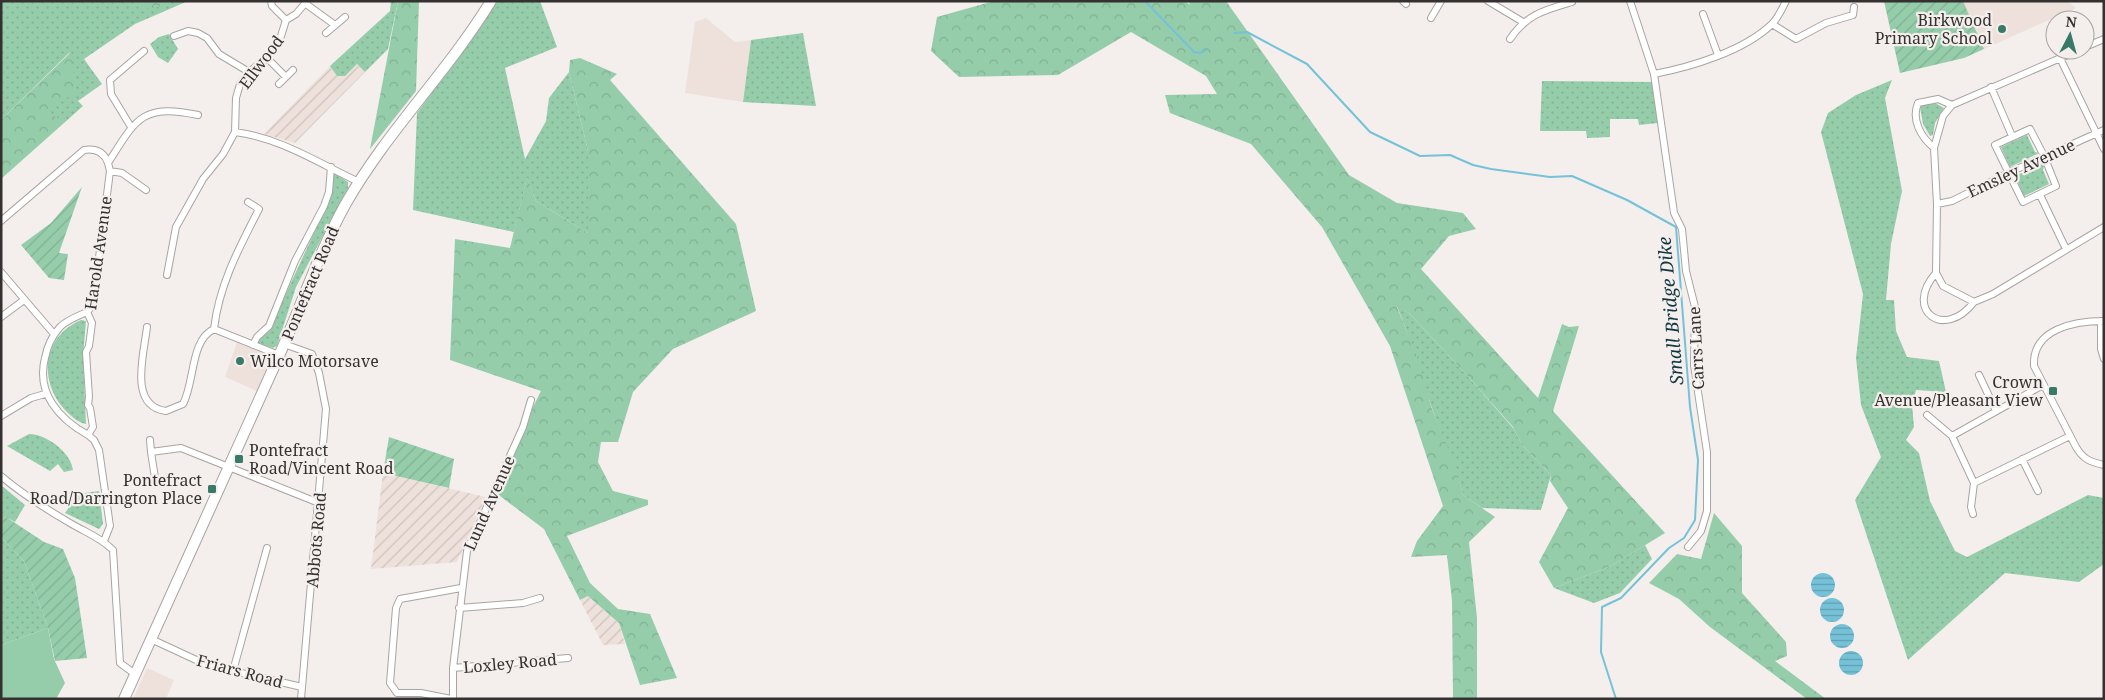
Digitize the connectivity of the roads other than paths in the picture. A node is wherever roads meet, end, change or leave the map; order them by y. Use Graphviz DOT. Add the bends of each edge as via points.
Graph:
graph roads {
  1 [pos="271,1"];
  2 [pos="491,1"];
  3 [pos="1441,1"];
  4 [pos="1630,1"];
  5 [pos="1786,1"];
  6 [pos="307,2"];
  7 [pos="1491,2"];
  8 [pos="1572,2"];
  9 [pos="1854,6"];
  10 [pos="1702,14"];
  11 [pos="344,17"];
  12 [pos="1431,18"];
  13 [pos="286,20"];
  14 [pos="1522,22"];
  15 [pos="1772,24"];
  16 [pos="195,25"];
  17 [pos="335,25"];
  18 [pos="193,32"];
  19 [pos="326,33"];
  20 [pos="174,36"];
  21 [pos="1510,39"];
  22 [pos="144,51"];
  23 [pos="1718,54"];
  24 [pos="267,58"];
  25 [pos="2055,60"];
  26 [pos="2061,60"];
  27 [pos="293,70"];
  28 [pos="249,72"];
  29 [pos="1654,74"];
  30 [pos="286,76"];
  31 [pos="279,84"];
  32 [pos="1991,87"];
  33 [pos="1952,105"];
  34 [pos="198,115"];
  35 [pos="131,127"];
  36 [pos="2104,130"];
  37 [pos="235,132"];
  38 [pos="2096,134"];
  39 [pos="2012,136"];
  40 [pos="1934,148"];
  41 [pos="2104,149"];
  42 [pos="2044,156"];
  43 [pos="108,163"];
  44 [pos="331,168"];
  45 [pos="110,171"];
  46 [pos="2008,173"];
  47 [pos="359,182"];
  48 [pos="146,190"];
  49 [pos="2040,196"];
  50 [pos="248,202"];
  51 [pos="1937,204"];
  52 [pos="1,221"];
  53 [pos="2104,227"];
  54 [pos="2066,249"];
  55 [pos="1,272"];
  56 [pos="1936,273"];
  57 [pos="168,275"];
  58 [pos="24,300"];
  59 [pos="1974,302"];
  60 [pos="86,312"];
  61 [pos="1,317"];
  62 [pos="2103,321"];
  63 [pos="147,327"];
  64 [pos="214,330"];
  65 [pos="54,334"];
  66 [pos="284,344"];
  67 [pos="253,345"];
  68 [pos="280,355"];
  69 [pos="2104,359"];
  70 [pos="1979,375"];
  71 [pos="2043,385"];
  72 [pos="45,394"];
  73 [pos="532,400"];
  74 [pos="1996,411"];
  75 [pos="2,413"];
  76 [pos="1927,415"];
  77 [pos="88,435"];
  78 [pos="1952,436"];
  79 [pos="2070,436"];
  80 [pos="150,440"];
  81 [pos="151,452"];
  82 [pos="2022,459"];
  83 [pos="2104,465"];
  84 [pos="228,468"];
  85 [pos="1,476"];
  86 [pos="155,478"];
  87 [pos="1974,483"];
  88 [pos="2038,491"];
  89 [pos="320,503"];
  90 [pos="1973,514"];
  91 [pos="104,541"];
  92 [pos="1688,547"];
  93 [pos="267,548"];
  94 [pos="461,588"];
  95 [pos="540,598"];
  96 [pos="459,608"];
  97 [pos="151,639"];
  98 [pos="568,658"];
  99 [pos="453,668"];
  100 [pos="233,671"];
  101 [pos="135,674"];
  102 [pos="302,687"];
  103 [pos="124,699"];
  104 [pos="301,699"];
  105 [pos="452,699"];
  1 -- 13 [label="street"];
  2 -- 47 [label="highway, Pontefract Road"];
  3 -- 12 [label="street"];
  4 -- 29 [label="street, Carrs Lane"];
  5 -- 15 [label="street"];
  6 -- 13 [label="street, Ellwood"];
  6 -- 17 [label="street"];
  7 -- 14 [label="street"];
  8 -- 14 [label="street"];
  9 -- 15 [label="street" via="1853,15 1826,23 1796,41"];
  10 -- 23 [label="street"];
  11 -- 17 [label="street"];
  13 -- 24 [label="street, Ellwood" via="281,36"];
  14 -- 21 [label="street"];
  15 -- 23 [label="street" via="1758,36"];
  16 -- 18 [label="street"];
  17 -- 19 [label="street"];
  18 -- 20 [label="street"];
  18 -- 28 [label="street" via="207,38 219,54"];
  22 -- 35 [label="street" via="110,80 112,94"];
  23 -- 29 [label="street"];
  24 -- 28 [label="street, Ellwood"];
  24 -- 30 [label="street"];
  25 -- 32 [label="street"];
  26 -- 38 [label="street"];
  27 -- 30 [label="street"];
  28 -- 37 [label="street, Ellwood" via="240,84 236,98"];
  29 -- 92 [label="street, Carrs Lane" via="1674,213 1682,229 1686,271 1695,307 1694,365 1707,452 1707,511 1701,531"];
  30 -- 31 [label="street"];
  32 -- 33 [label="street"];
  32 -- 39 [label="street"];
  33 -- 40 [label="street" via="1944,116"];
  33 -- 40 [label="street" via="1938,99 1918,104 1915,116 1920,131"];
  34 -- 35 [label="street" via="175,110 155,112 140,118"];
  35 -- 43 [label="street"];
  36 -- 38 [label="street, Emsley Avenue"];
  37 -- 44 [label="street" via="282,143"];
  37 -- 57 [label="street" via="176,227"];
  38 -- 41 [label="street"];
  38 -- 42 [label="street, Emsley Avenue"];
  39 -- 42 [label="street" via="2030,129"];
  39 -- 46 [label="street" via="1995,146"];
  40 -- 51 [label="street"];
  42 -- 46 [label="street, Emsley Avenue"];
  42 -- 49 [label="street" via="2056,186"];
  43 -- 45 [label="street, Harold Avenue"];
  43 -- 52 [label="street" via="106,155 84,150"];
  44 -- 47 [label="street"];
  44 -- 67 [label="street, Pontefract Road" via="324,206 295,261 269,326"];
  45 -- 48 [label="street" via="122,173"];
  45 -- 60 [label="street, Harold Avenue" via="93,305"];
  46 -- 49 [label="street" via="2023,202"];
  46 -- 51 [label="street, Emsley Avenue" via="1952,201"];
  47 -- 66 [label="highway, Pontefract Road" via="324,247"];
  49 -- 54 [label="street"];
  50 -- 64 [label="street" via="259,209 232,261 216,311"];
  51 -- 56 [label="street"];
  53 -- 54 [label="street"];
  54 -- 59 [label="street" via="1993,294"];
  55 -- 58 [label="street"];
  56 -- 59 [label="street" via="1943,286"];
  56 -- 59 [label="street" via="1925,290 1929,316 1938,320 1948,319 1960,315"];
  58 -- 61 [label="street"];
  58 -- 65 [label="street"];
  60 -- 65 [label="street" via="68,321"];
  60 -- 77 [label="street, Harold Avenue" via="92,323 86,355 88,405 93,427"];
  62 -- 69 [label="street" via="2101,349"];
  62 -- 71 [label="street" via="2078,323 2043,338 2034,355 2034,366"];
  63 -- 64 [label="street" via="143,396 151,406 166,411 183,404 199,343 205,333"];
  64 -- 67 [label="street"];
  65 -- 72 [label="street" via="44,362"];
  66 -- 68 [label="highway, Pontefract Road"];
  66 -- 89 [label="street, Abbots Road" via="312,354 324,395 326,424"];
  67 -- 68 [label="street"];
  68 -- 84 [label="highway, Pontefract Road"];
  70 -- 74 [label="street"];
  71 -- 74 [label="street"];
  71 -- 79 [label="street"];
  72 -- 75 [label="street"];
  72 -- 77 [label="street" via="65,421"];
  73 -- 94 [label="street, Lund Avenue" via="467,551"];
  74 -- 78 [label="street"];
  76 -- 78 [label="street"];
  77 -- 91 [label="street" via="99,450 106,492 110,526"];
  78 -- 87 [label="street"];
  79 -- 82 [label="street"];
  79 -- 83 [label="street" via="2081,456"];
  80 -- 81 [label="street"];
  81 -- 84 [label="street" via="181,448"];
  81 -- 86 [label="street"];
  82 -- 87 [label="street"];
  82 -- 88 [label="street"];
  84 -- 89 [label="street"];
  84 -- 97 [label="highway, Pontefract Road"];
  85 -- 91 [label="street" via="27,496"];
  87 -- 90 [label="street"];
  89 -- 102 [label="street, Abbots Road"];
  91 -- 101 [label="street" via="112,550 120,663"];
  93 -- 100 [label="street"];
  94 -- 96 [label="street, Lund Avenue"];
  94 -- 105 [label="street" via="400,598 396,608 390,683 397,693 421,693"];
  95 -- 96 [label="street" via="523,603"];
  96 -- 99 [label="street, Lund Avenue"];
  97 -- 100 [label="street, Friars Road" via="207,665"];
  97 -- 101 [label="highway, Pontefract Road"];
  98 -- 99 [label="street, Loxley Road"];
  99 -- 105 [label="street, Lund Avenue"];
  100 -- 102 [label="street, Friars Road"];
  101 -- 103 [label="highway, Pontefract Road"];
  102 -- 104 [label="street, Abbots Road"];
}
